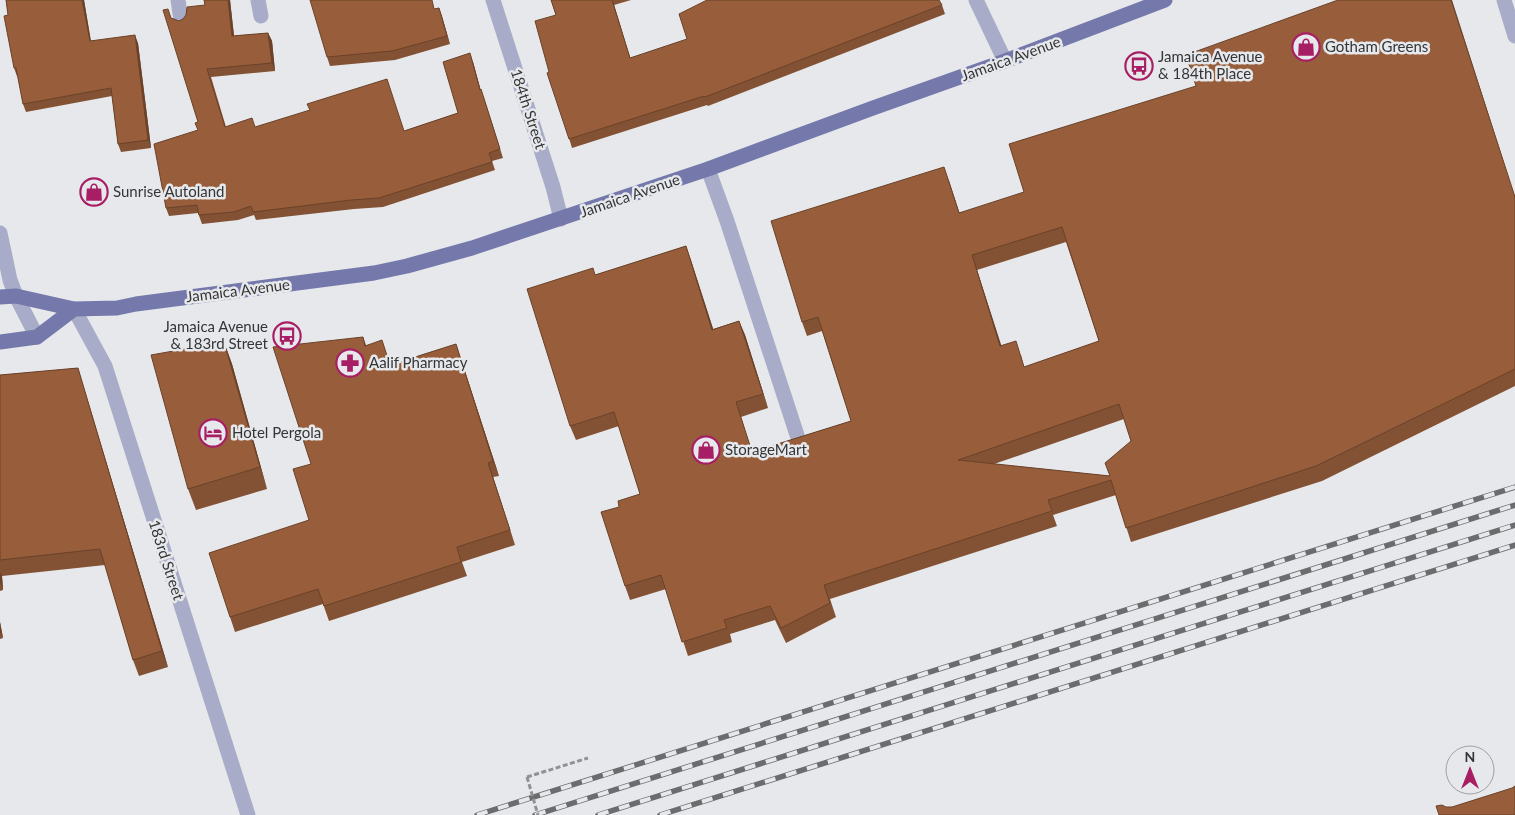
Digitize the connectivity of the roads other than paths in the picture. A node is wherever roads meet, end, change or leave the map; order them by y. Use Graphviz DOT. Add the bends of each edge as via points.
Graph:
graph roads {
  1 [pos="178,0"];
  2 [pos="258,0"];
  3 [pos="493,0"];
  4 [pos="976,0"];
  5 [pos="1164,0"];
  6 [pos="1504,0"];
  7 [pos="261,16"];
  8 [pos="181,20"];
  9 [pos="1515,36"];
  10 [pos="1005,61"];
  11 [pos="708,169"];
  12 [pos="561,219"];
  13 [pos="0,233"];
  14 [pos="16,296"];
  15 [pos="0,298"];
  16 [pos="74,309"];
  17 [pos="37,337"];
  18 [pos="0,342"];
  19 [pos="797,435"];
  20 [pos="248,815"];
  1 -- 8 [label="street"];
  2 -- 7 [label="street"];
  3 -- 12 [label="street, 184th Street"];
  4 -- 10 [label="street"];
  5 -- 10 [label="main road, Jamaica Avenue"];
  6 -- 9 [label="street"];
  10 -- 11 [label="main road, Jamaica Avenue"];
  11 -- 12 [label="main road, Jamaica Avenue"];
  11 -- 19 [label="street"];
  12 -- 16 [label="main road, Jamaica Avenue" via="438,258 374,273 117,308"];
  13 -- 14 [label="street"];
  14 -- 15 [label="main road, Jamaica Avenue"];
  14 -- 16 [label="main road, Jamaica Avenue"];
  14 -- 17 [label="street"];
  16 -- 17 [label="main road"];
  16 -- 20 [label="street, 183rd Street" via="104,366"];
  17 -- 18 [label="main road"];
}
